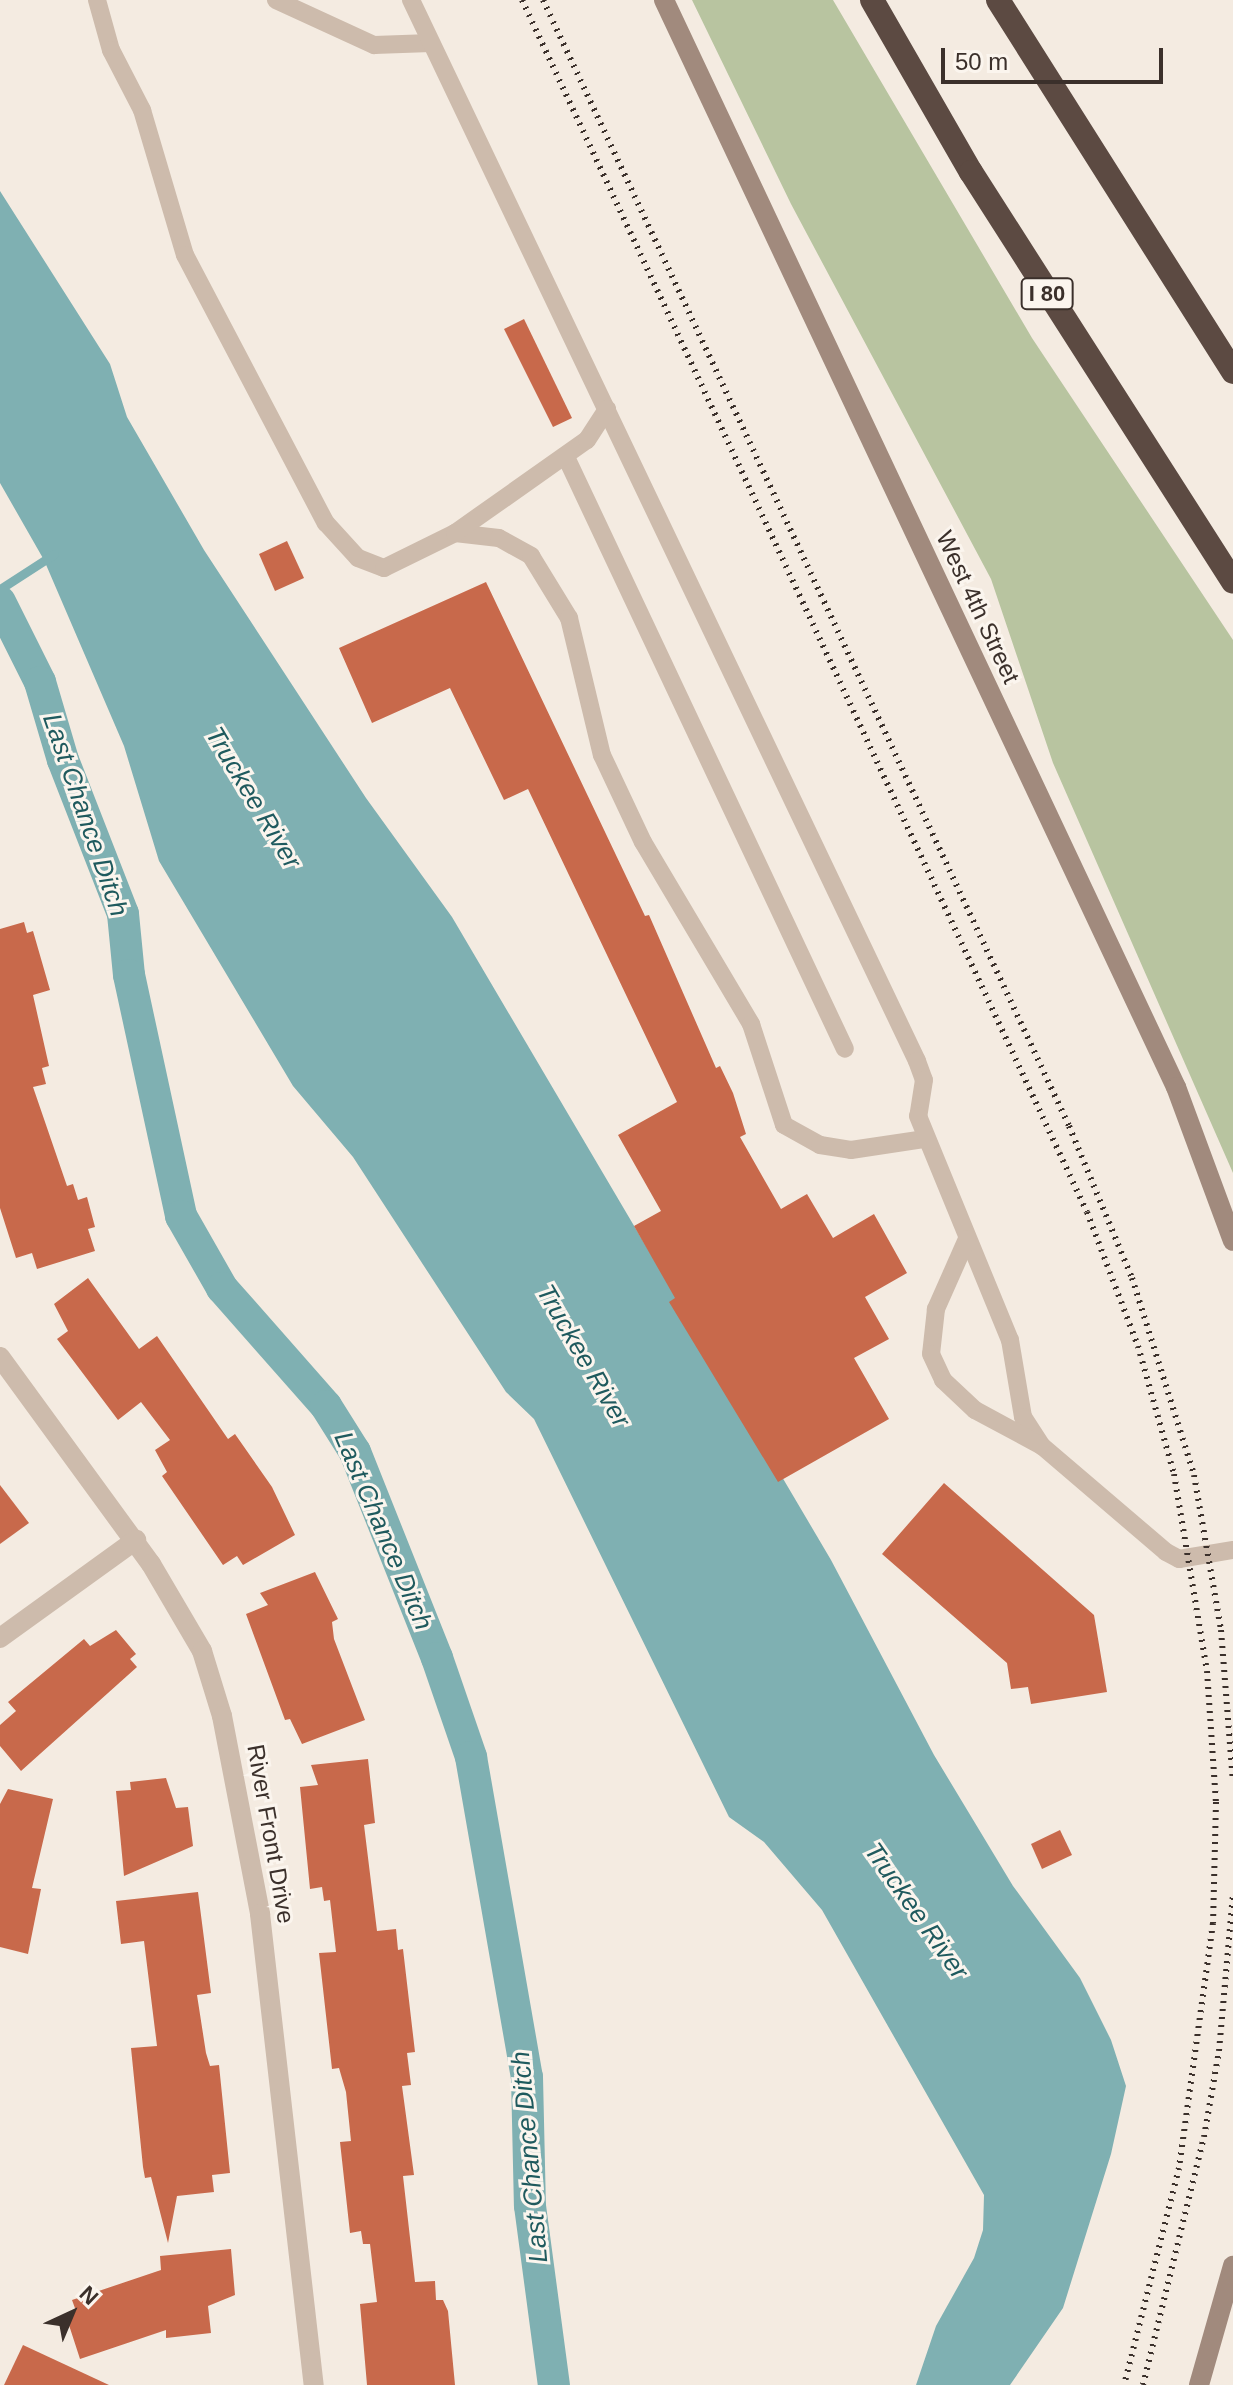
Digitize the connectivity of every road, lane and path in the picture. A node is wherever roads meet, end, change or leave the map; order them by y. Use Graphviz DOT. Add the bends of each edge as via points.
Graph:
graph roads {
  1 [pos="97,0"];
  2 [pos="276,0"];
  3 [pos="411,0"];
  4 [pos="664,0"];
  5 [pos="872,0"];
  6 [pos="998,0"];
  7 [pos="431,43"];
  8 [pos="1233,372"];
  9 [pos="607,409"];
  10 [pos="566,457"];
  11 [pos="455,533"];
  12 [pos="1233,581"];
  13 [pos="845,1049"];
  14 [pos="925,1139"];
  15 [pos="967,1239"];
  16 [pos="1233,1241"];
  17 [pos="0,1357"];
  18 [pos="1042,1446"];
  19 [pos="136,1540"];
  20 [pos="1233,1550"];
  21 [pos="0,1638"];
  22 [pos="1233,2266"];
  23 [pos="314,2385"];
  24 [pos="1199,2385"];
  1 -- 11 [label="lane" via="111,50 142,110 185,255 326,523 358,558 384,568"];
  2 -- 7 [label="lane" via="374,45"];
  3 -- 7 [label="lane"];
  4 -- 16 [label="main road, West 4th Street" via="1176,1087"];
  5 -- 12 [label="highway, I 80" via="979,185"];
  6 -- 8 [label="highway"];
  7 -- 9 [label="lane"];
  9 -- 10 [label="lane" via="587,440"];
  9 -- 14 [label="lane" via="917,1061 924,1080 918,1116"];
  10 -- 11 [label="lane"];
  10 -- 13 [label="lane"];
  11 -- 14 [label="lane" via="499,538 531,556 546,574 569,618 602,755 643,842 751,1024 784,1125 820,1145 851,1150"];
  14 -- 15 [label="lane"];
  15 -- 18 [label="lane" via="1010,1340 1023,1417"];
  15 -- 18 [label="lane" via="936,1309 931,1354 943,1380 975,1410"];
  17 -- 19 [label="street, River Front Drive"];
  18 -- 20 [label="lane" via="1179,1559"];
  19 -- 21 [label="street"];
  19 -- 23 [label="street, River Front Drive" via="202,1651 244,1820 288,2122"];
  22 -- 24 [label="main road"];
}
